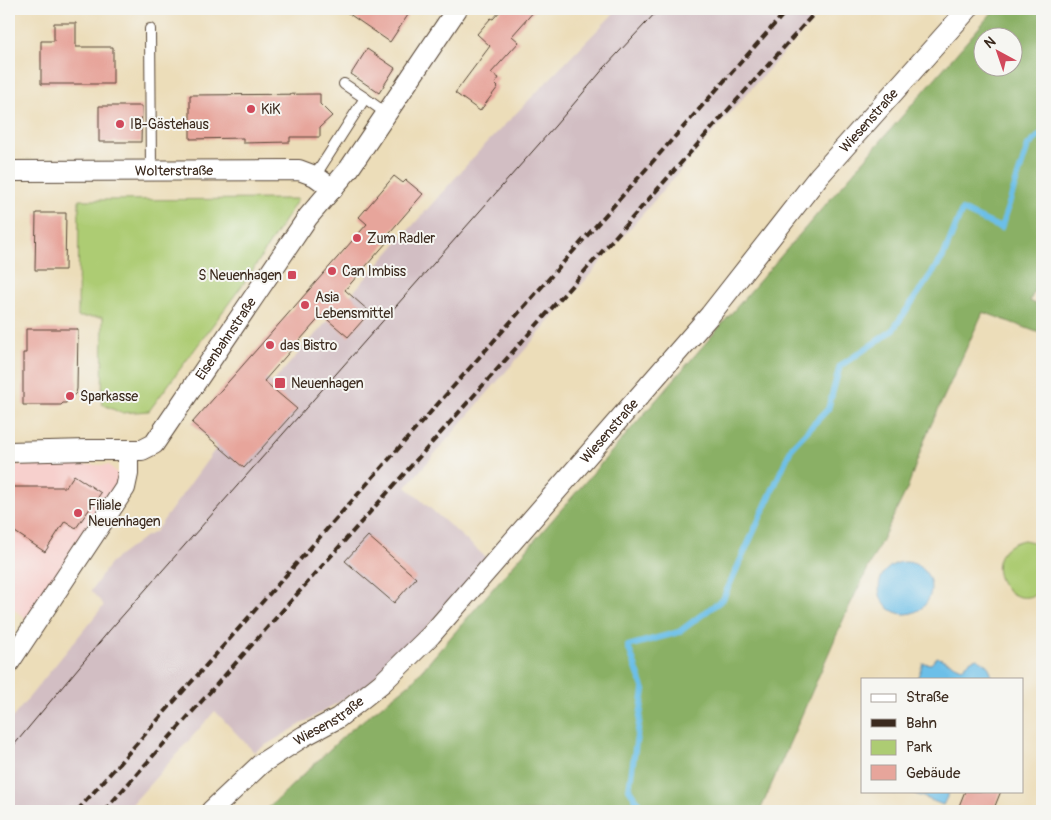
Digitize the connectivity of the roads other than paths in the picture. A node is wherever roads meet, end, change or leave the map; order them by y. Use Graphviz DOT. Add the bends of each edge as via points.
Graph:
graph roads {
  1 [pos="457,9"];
  2 [pos="968,9"];
  3 [pos="150,29"];
  4 [pos="344,84"];
  5 [pos="365,98"];
  6 [pos="387,114"];
  7 [pos="151,170"];
  8 [pos="9,171"];
  9 [pos="316,176"];
  10 [pos="333,189"];
  11 [pos="128,451"];
  12 [pos="9,452"];
  13 [pos="9,663"];
  14 [pos="211,811"];
  1 -- 6 [label="street, Eisenbahnstraße"];
  2 -- 14 [label="street, Wiesenstraße" via="819,176 710,315 431,635 382,683 338,718 262,763"];
  3 -- 7 [label="lane"];
  4 -- 5 [label="lane"];
  5 -- 6 [label="lane"];
  5 -- 9 [label="lane"];
  6 -- 10 [label="street, Eisenbahnstraße"];
  7 -- 8 [label="street, Wolterstraße"];
  7 -- 9 [label="street, Wolterstraße" via="299,170"];
  9 -- 10 [label="street, Wolterstraße"];
  10 -- 11 [label="street, Eisenbahnstraße" via="308,217 154,444 142,450"];
  11 -- 12 [label="street, Eisenbahnstraße"];
  11 -- 13 [label="street" via="125,488"];
}
